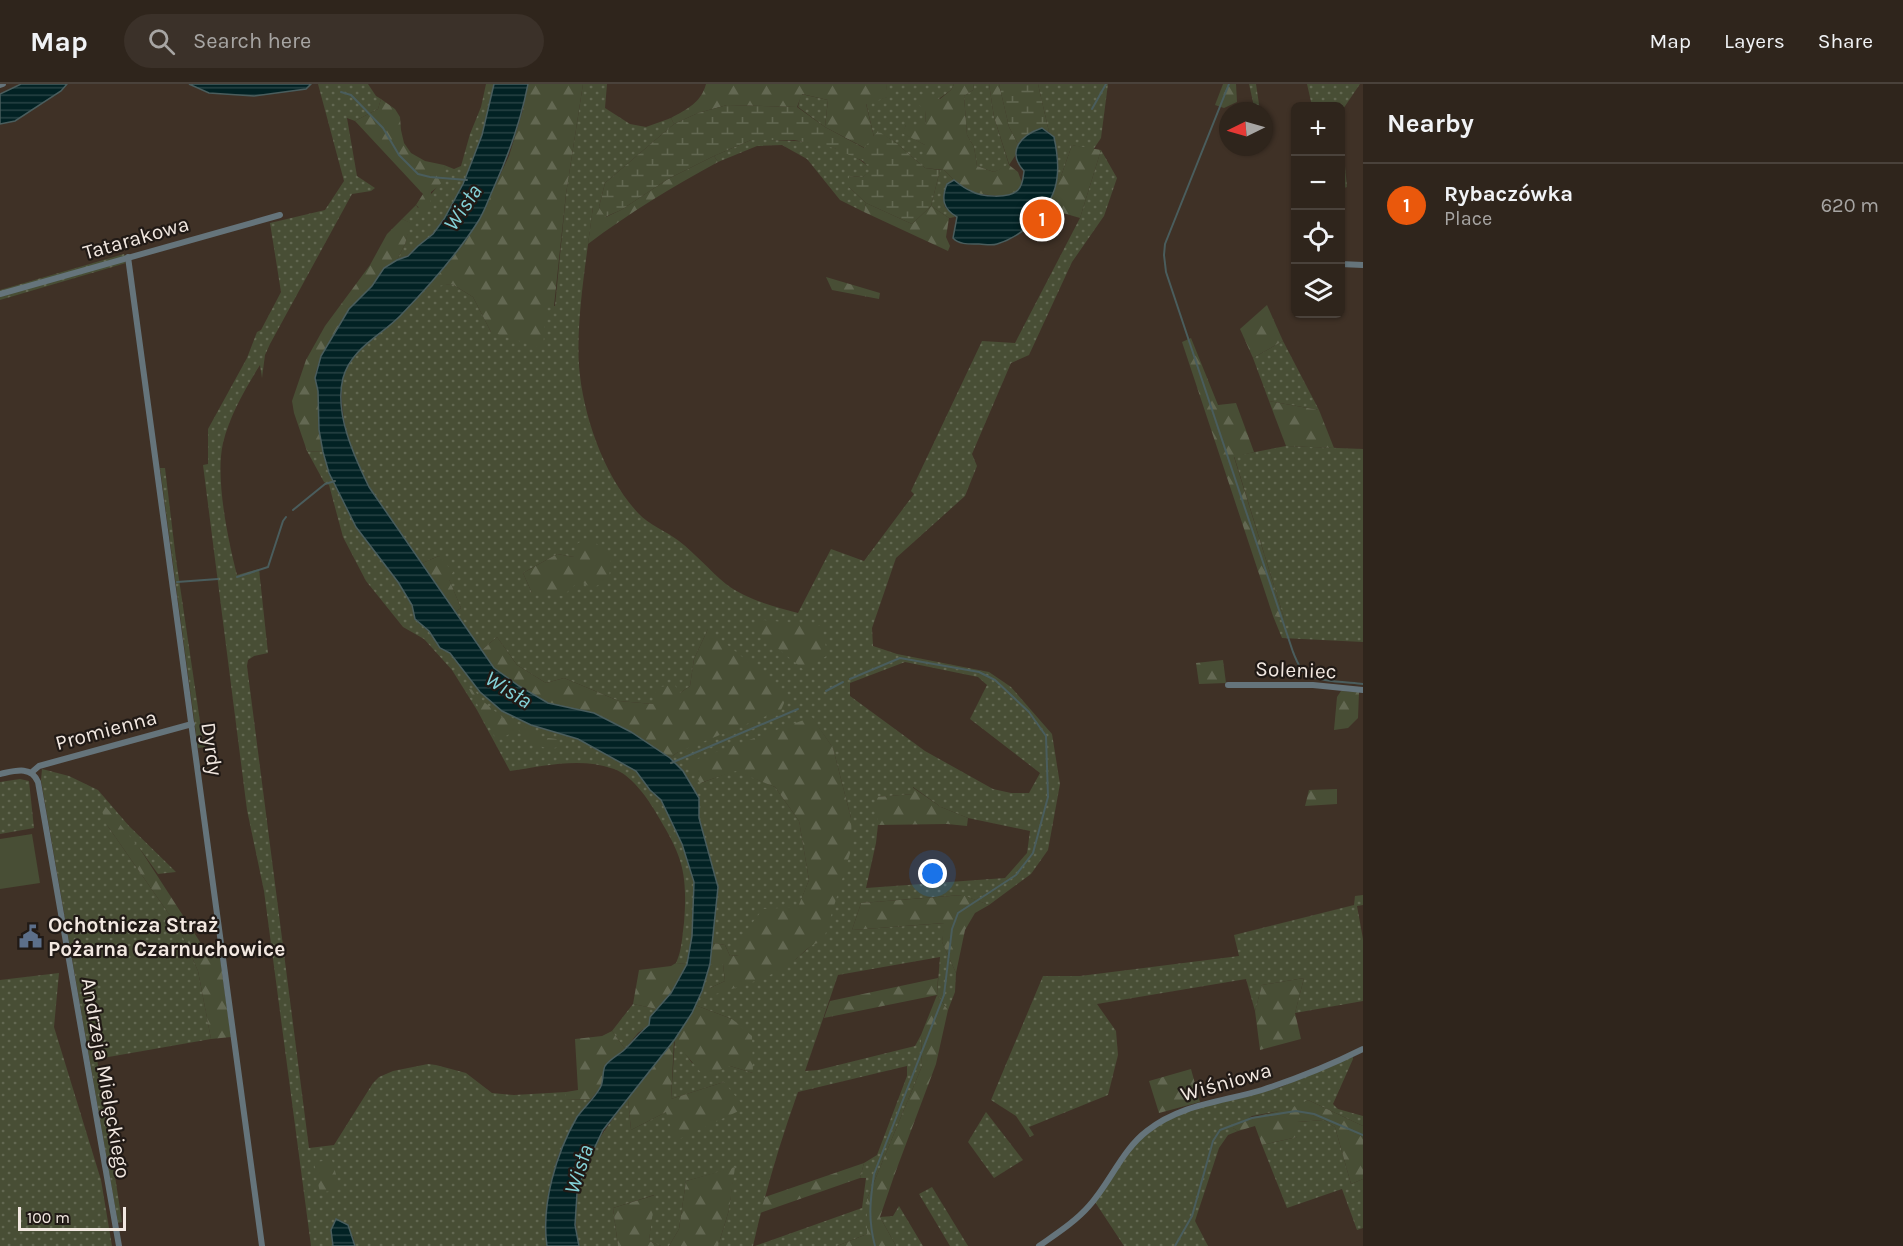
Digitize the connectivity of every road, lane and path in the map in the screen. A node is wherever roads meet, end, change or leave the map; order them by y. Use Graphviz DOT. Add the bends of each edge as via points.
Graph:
graph roads {
  1 [pos="280,215"];
  2 [pos="128,257"];
  3 [pos="1345,264"];
  4 [pos="1363,265"];
  5 [pos="0,294"];
  6 [pos="1228,685"];
  7 [pos="1363,690"];
  8 [pos="192,724"];
  9 [pos="32,772"];
  10 [pos="0,774"];
  11 [pos="1363,1048"];
  12 [pos="119,1246"];
  13 [pos="262,1246"];
  14 [pos="1039,1246"];
  1 -- 2 [label="street, Tatarakowa"];
  2 -- 5 [label="street, Tatarakowa"];
  2 -- 8 [label="street, Dyrdy"];
  3 -- 4 [label="street"];
  6 -- 7 [label="street, Soleniec" via="1313,685"];
  8 -- 9 [label="street, Promienna" via="39,766"];
  8 -- 13 [label="street, Dyrdy"];
  9 -- 10 [label="street"];
  9 -- 12 [label="street, Andrzeja Mielęckiego" via="38,782"];
  11 -- 14 [label="street, Wiśniowa" via="1290,1080 1206,1102 1163,1120 1133,1143 1088,1207"];
}
